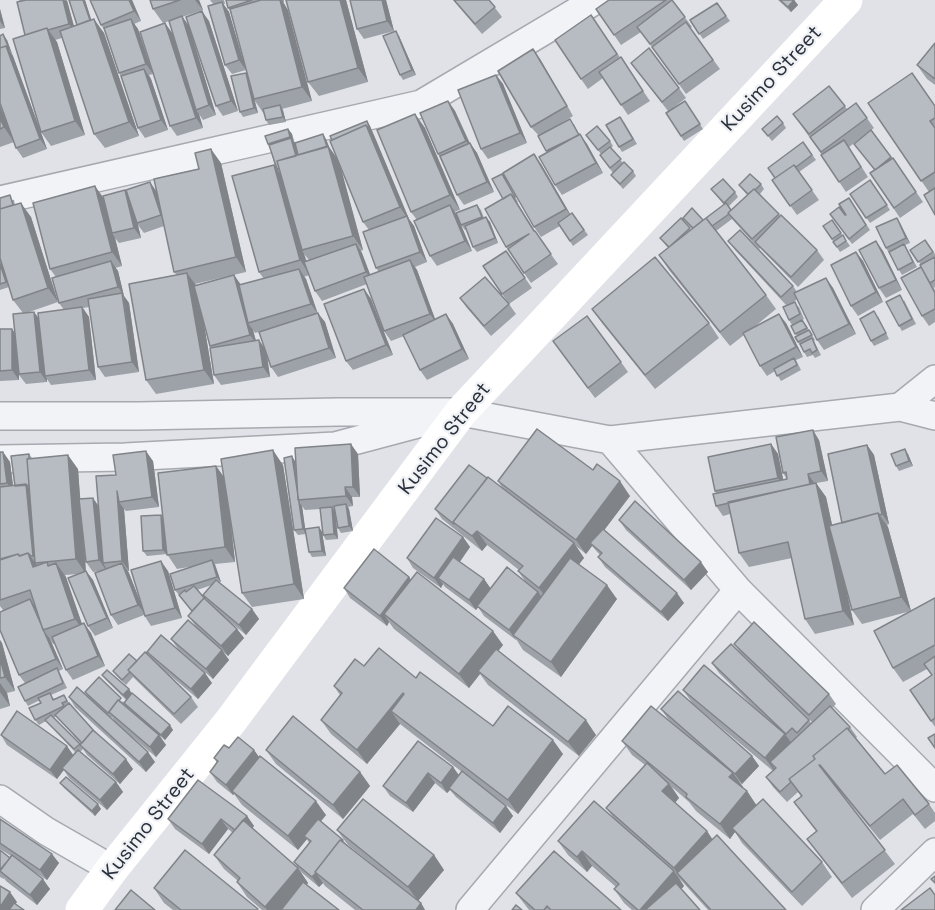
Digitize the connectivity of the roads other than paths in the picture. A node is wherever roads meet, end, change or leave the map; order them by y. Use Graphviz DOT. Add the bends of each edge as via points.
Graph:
graph roads {
  1 [pos="597,0"];
  2 [pos="846,0"];
  3 [pos="0,200"];
  4 [pos="935,379"];
  5 [pos="900,407"];
  6 [pos="461,412"];
  7 [pos="0,416"];
  8 [pos="935,416"];
  9 [pos="610,440"];
  10 [pos="0,459"];
  11 [pos="738,590"];
  12 [pos="935,788"];
  13 [pos="0,799"];
  14 [pos="935,852"];
  15 [pos="112,869"];
  16 [pos="82,910"];
  17 [pos="470,910"];
  18 [pos="875,910"];
  1 -- 3 [label="street" via="421,104"];
  2 -- 6 [label="street, Kusimo Street"];
  4 -- 5 [label="street"];
  5 -- 8 [label="street"];
  5 -- 9 [label="street"];
  6 -- 7 [label="street"];
  6 -- 9 [label="street"];
  6 -- 10 [label="street" via="335,446"];
  6 -- 15 [label="street, Kusimo Street" via="230,722"];
  9 -- 11 [label="street"];
  11 -- 12 [label="street"];
  11 -- 17 [label="street"];
  13 -- 15 [label="street"];
  14 -- 18 [label="street"];
  15 -- 16 [label="street, Kusimo Street"];
}
